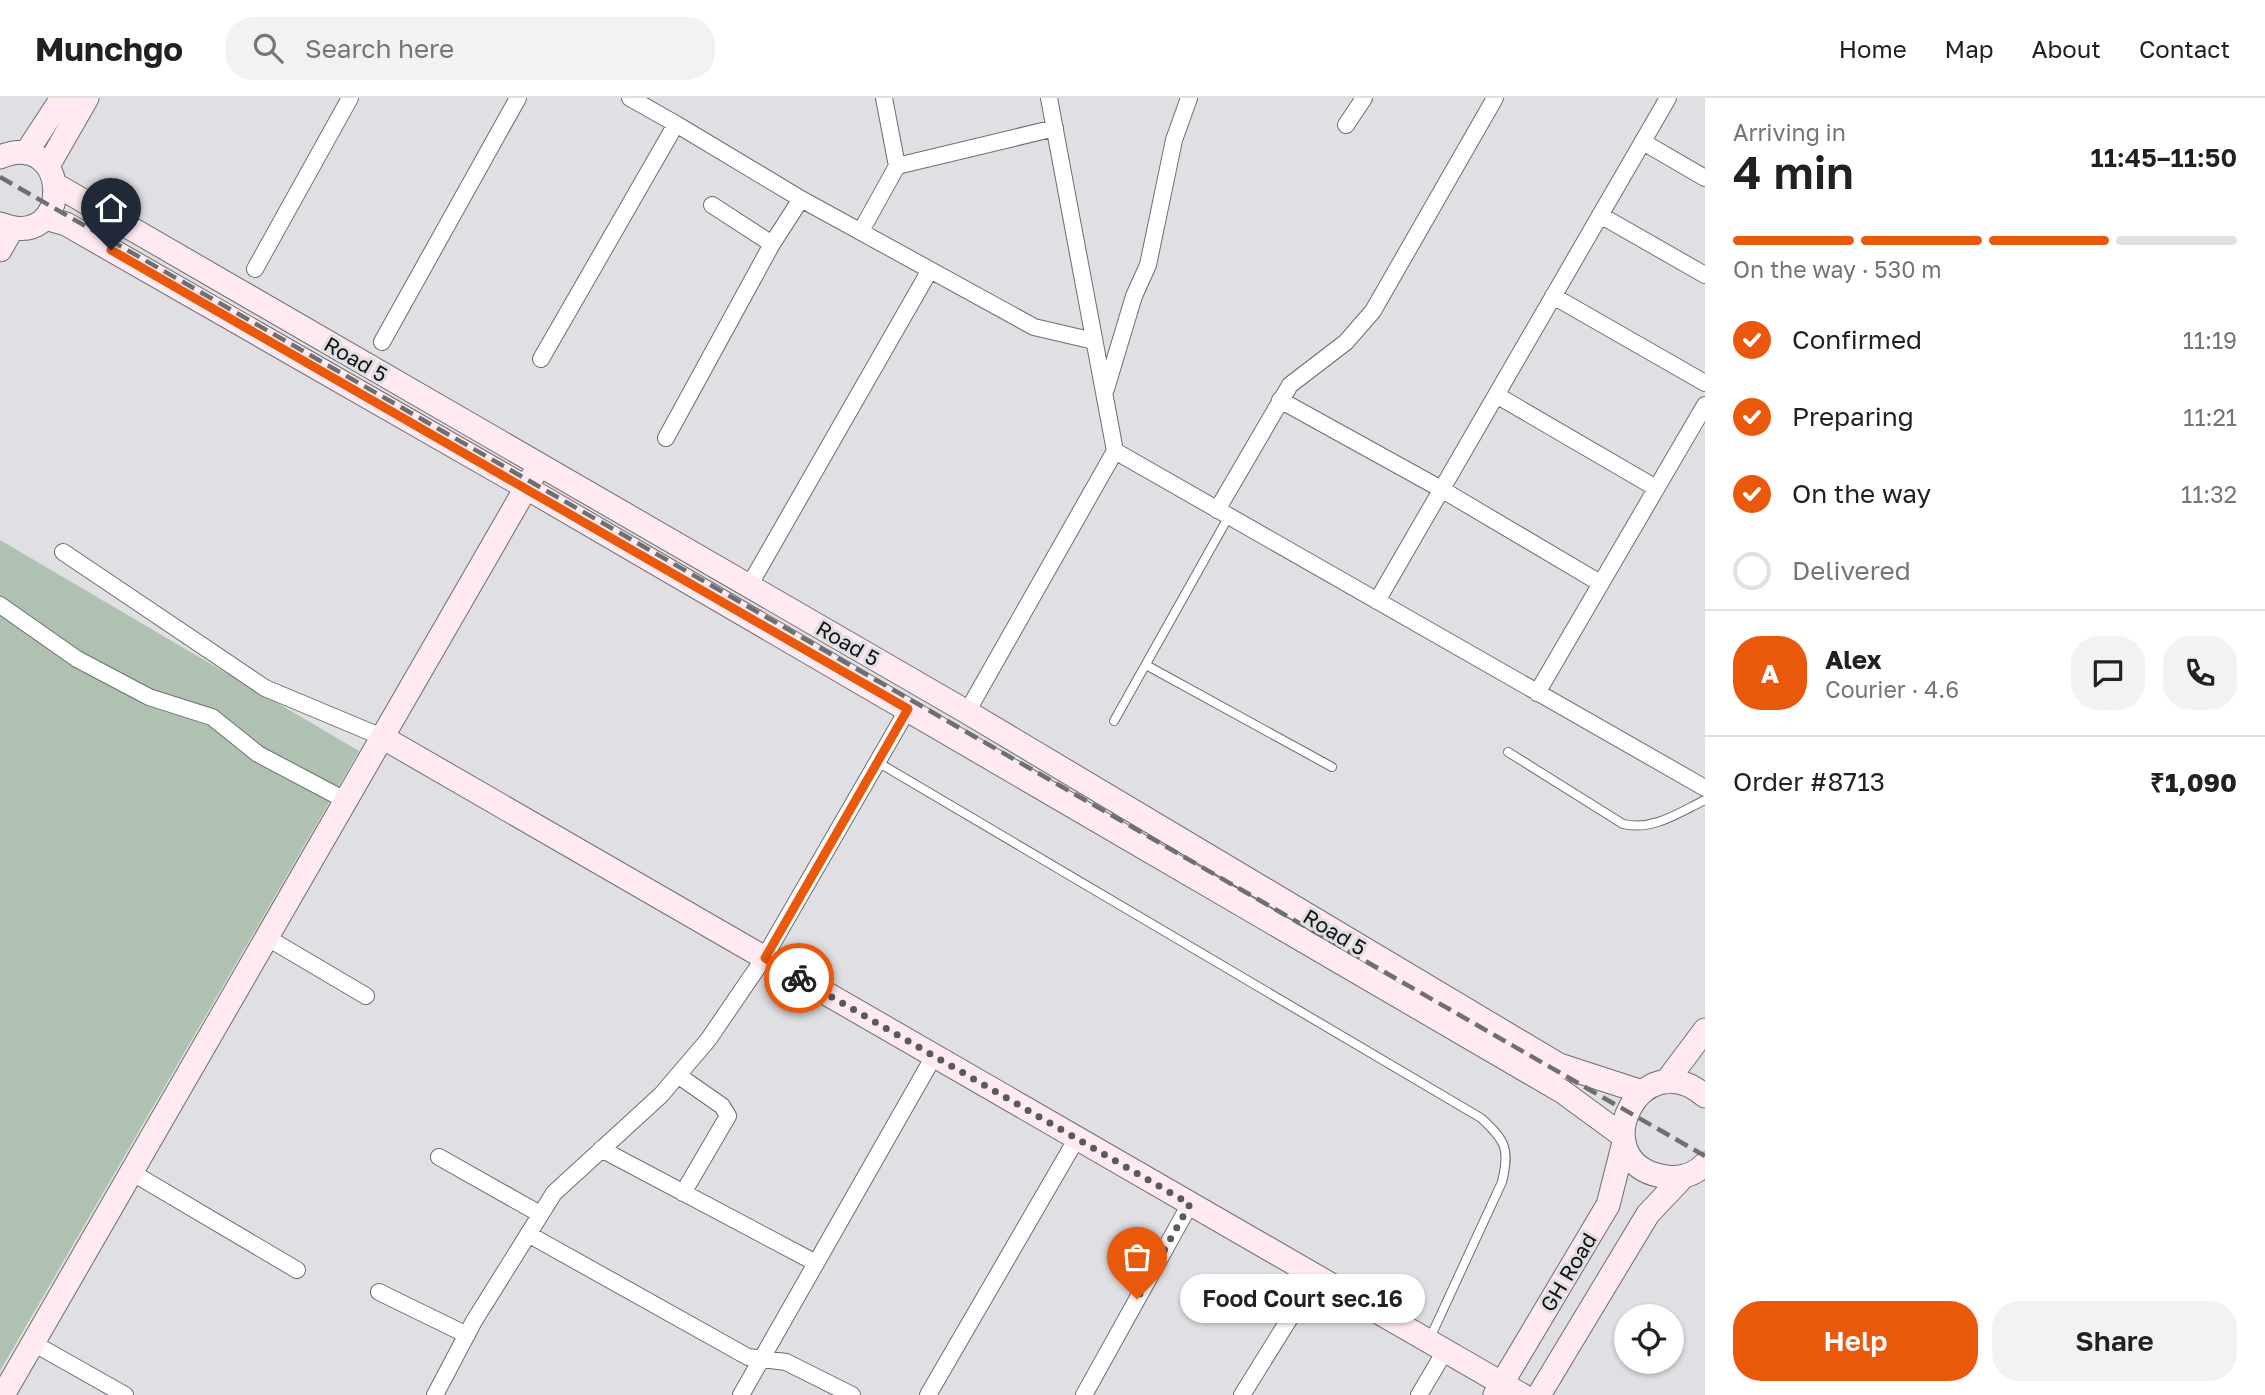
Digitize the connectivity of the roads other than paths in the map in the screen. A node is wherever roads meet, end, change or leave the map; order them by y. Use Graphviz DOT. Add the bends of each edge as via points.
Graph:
graph roads {
  1 [pos="62,98"];
  2 [pos="87,98"];
  3 [pos="350,98"];
  4 [pos="518,98"];
  5 [pos="630,98"];
  6 [pos="884,98"];
  7 [pos="1049,98"];
  8 [pos="1189,98"];
  9 [pos="1364,98"];
  10 [pos="1495,98"];
  11 [pos="1666,99"];
  12 [pos="676,124"];
  13 [pos="1346,125"];
  14 [pos="1055,128"];
  15 [pos="1643,142"];
  16 [pos="26,153"];
  17 [pos="0,157"];
  18 [pos="897,166"];
  19 [pos="52,175"];
  20 [pos="1705,178"];
  21 [pos="802,199"];
  22 [pos="712,205"];
  23 [pos="1600,215"];
  24 [pos="45,218"];
  25 [pos="6,226"];
  26 [pos="861,231"];
  27 [pos="772,244"];
  28 [pos="0,250"];
  29 [pos="255,269"];
  30 [pos="930,270"];
  31 [pos="1705,275"];
  32 [pos="1553,296"];
  33 [pos="1094,341"];
  34 [pos="383,342"];
  35 [pos="541,359"];
  36 [pos="1705,383"];
  37 [pos="1104,394"];
  38 [pos="1498,396"];
  39 [pos="1280,400"];
  40 [pos="1705,405"];
  41 [pos="666,438"];
  42 [pos="1115,452"];
  43 [pos="539,466"];
  44 [pos="525,487"];
  45 [pos="1656,488"];
  46 [pos="1441,489"];
  47 [pos="1223,513"];
  48 [pos="63,552"];
  49 [pos="1600,583"];
  50 [pos="749,586"];
  51 [pos="1377,601"];
  52 [pos="0,605"];
  53 [pos="1146,664"];
  54 [pos="1537,693"];
  55 [pos="908,709"];
  56 [pos="967,712"];
  57 [pos="1114,721"];
  58 [pos="382,737"];
  59 [pos="1508,752"];
  60 [pos="879,763"];
  61 [pos="1332,767"];
  62 [pos="1705,788"];
  63 [pos="345,800"];
  64 [pos="1705,800"];
  65 [pos="266,937"];
  66 [pos="765,958"];
  67 [pos="366,996"];
  68 [pos="1705,1030"];
  69 [pos="934,1056"];
  70 [pos="679,1076"];
  71 [pos="1666,1082"];
  72 [pos="1642,1092"];
  73 [pos="1705,1096"];
  74 [pos="1077,1138"];
  75 [pos="1623,1139"];
  76 [pos="601,1149"];
  77 [pos="439,1157"];
  78 [pos="1699,1170"];
  79 [pos="131,1172"];
  80 [pos="683,1193"];
  81 [pos="1190,1204"];
  82 [pos="540,1214"];
  83 [pos="528,1234"];
  84 [pos="816,1263"];
  85 [pos="297,1270"];
  86 [pos="1315,1276"];
  87 [pos="379,1292"];
  88 [pos="467,1335"];
  89 [pos="33,1343"];
  90 [pos="1436,1346"];
  91 [pos="761,1359"];
  92 [pos="1498,1389"];
  93 [pos="3,1395"];
  94 [pos="125,1395"];
  95 [pos="435,1395"];
  96 [pos="741,1395"];
  97 [pos="852,1395"];
  98 [pos="928,1395"];
  99 [pos="1084,1395"];
  100 [pos="1242,1395"];
  101 [pos="1419,1395"];
  102 [pos="1522,1395"];
  103 [pos="1539,1395"];
  1 -- 16 [label="street"];
  2 -- 19 [label="street"];
  3 -- 29 [label="street"];
  4 -- 34 [label="street"];
  5 -- 12 [label="street"];
  6 -- 18 [label="street"];
  7 -- 14 [label="street"];
  8 -- 37 [label="street" via="1174,140 1148,265"];
  9 -- 13 [label="street"];
  10 -- 39 [label="street" via="1364,324 1301,376"];
  11 -- 15 [label="street"];
  12 -- 21 [label="street"];
  12 -- 35 [label="street"];
  14 -- 18 [label="street"];
  14 -- 33 [label="street"];
  15 -- 20 [label="street"];
  15 -- 23 [label="street"];
  16 -- 17 [label="street"];
  16 -- 19 [label="street, Road 5"];
  18 -- 26 [label="street"];
  19 -- 24 [label="street" via="56,200"];
  19 -- 43 [label="street, Road 5"];
  21 -- 26 [label="street"];
  21 -- 27 [label="street"];
  22 -- 27 [label="street"];
  23 -- 31 [label="street"];
  23 -- 32 [label="street"];
  24 -- 25 [label="street" via="24,229"];
  24 -- 44 [label="street, Road 5" via="66,224"];
  25 -- 28 [label="street"];
  26 -- 30 [label="street"];
  27 -- 41 [label="street"];
  30 -- 33 [label="street" via="1034,327"];
  30 -- 50 [label="street"];
  32 -- 36 [label="street"];
  32 -- 38 [label="street"];
  33 -- 37 [label="street"];
  37 -- 42 [label="street"];
  38 -- 45 [label="street"];
  38 -- 46 [label="street"];
  39 -- 46 [label="street"];
  39 -- 47 [label="street"];
  40 -- 45 [label="street"];
  42 -- 47 [label="street"];
  42 -- 56 [label="street"];
  43 -- 44 [label="street"];
  43 -- 50 [label="street, Road 5"];
  44 -- 55 [label="street, Road 5"];
  44 -- 58 [label="street"];
  45 -- 49 [label="street"];
  46 -- 49 [label="street"];
  46 -- 51 [label="street"];
  47 -- 51 [label="street"];
  47 -- 53 [label="lane"];
  48 -- 58 [label="street" via="265,688"];
  49 -- 54 [label="street"];
  50 -- 56 [label="street, Road 5"];
  51 -- 54 [label="street"];
  52 -- 63 [label="street" via="77,659 149,697 212,717 258,754"];
  53 -- 57 [label="lane"];
  53 -- 61 [label="lane"];
  54 -- 62 [label="street"];
  55 -- 60 [label="street"];
  55 -- 75 [label="street, Road 5" via="1563,1092"];
  56 -- 72 [label="street, Road 5" via="1559,1065"];
  58 -- 63 [label="street"];
  58 -- 66 [label="street"];
  59 -- 64 [label="lane" via="1623,824 1638,828"];
  60 -- 66 [label="street"];
  60 -- 90 [label="lane" via="1481,1118 1499,1134 1507,1160 1502,1182"];
  63 -- 65 [label="street"];
  65 -- 67 [label="street"];
  65 -- 79 [label="street"];
  66 -- 69 [label="street"];
  66 -- 70 [label="street"];
  68 -- 71 [label="street"];
  69 -- 74 [label="street"];
  69 -- 84 [label="street"];
  70 -- 76 [label="street"];
  70 -- 80 [label="street" via="722,1106 728,1116"];
  71 -- 72 [label="street"];
  71 -- 73 [label="street" via="1692,1087"];
  72 -- 75 [label="street, GH Road" via="1626,1111"];
  74 -- 81 [label="street"];
  74 -- 98 [label="street"];
  75 -- 78 [label="street, Road 5" via="1641,1168 1654,1175"];
  75 -- 92 [label="street, GH Road" via="1608,1205"];
  76 -- 80 [label="street"];
  76 -- 82 [label="street" via="554,1193"];
  77 -- 82 [label="street"];
  78 -- 103 [label="street, GH Road" via="1648,1214"];
  79 -- 85 [label="street"];
  79 -- 89 [label="street"];
  80 -- 84 [label="street"];
  81 -- 86 [label="street"];
  81 -- 99 [label="street"];
  82 -- 83 [label="street"];
  83 -- 88 [label="street"];
  83 -- 91 [label="street" via="748,1357"];
  84 -- 91 [label="street"];
  86 -- 90 [label="street"];
  86 -- 100 [label="street"];
  87 -- 88 [label="street"];
  88 -- 95 [label="street"];
  89 -- 93 [label="street"];
  89 -- 94 [label="street"];
  90 -- 92 [label="street"];
  90 -- 101 [label="street"];
  91 -- 96 [label="street"];
  91 -- 97 [label="street" via="786,1362"];
  92 -- 102 [label="street"];
}
